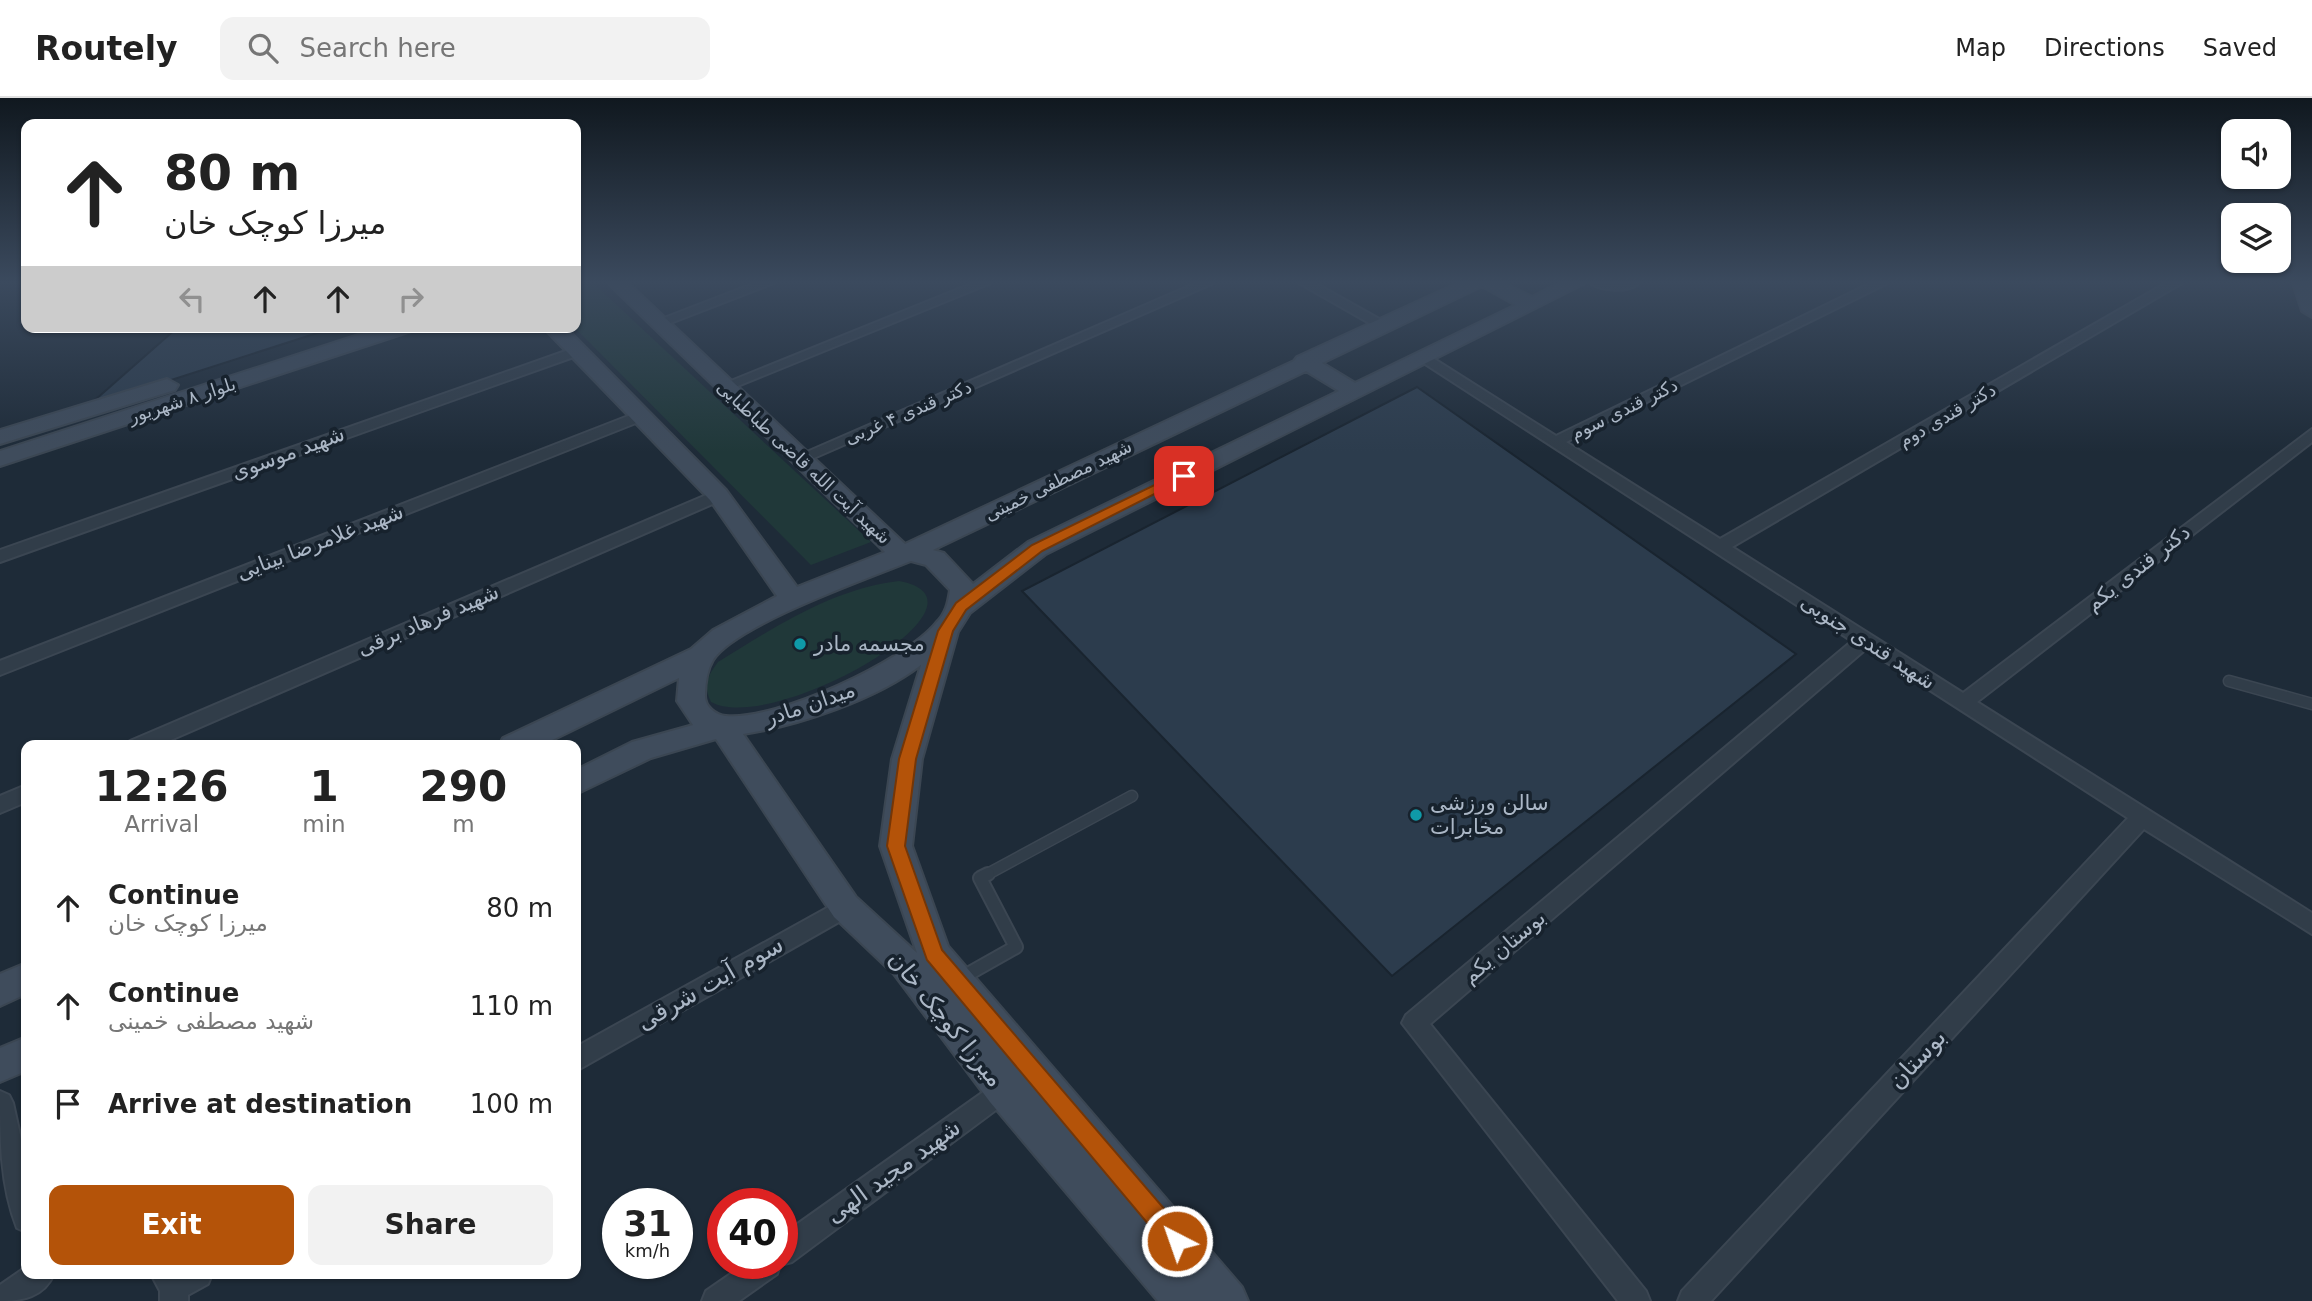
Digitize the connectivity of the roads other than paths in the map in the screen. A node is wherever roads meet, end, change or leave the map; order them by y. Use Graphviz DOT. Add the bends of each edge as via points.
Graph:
graph roads {
  1 [pos="311,339"];
  2 [pos="363,339"];
  3 [pos="565,339"];
  4 [pos="674,339"];
  5 [pos="844,339"];
  6 [pos="1077,339"];
  7 [pos="1353,339"];
  8 [pos="1462,339"];
  9 [pos="1767,339"];
  10 [pos="2079,339"];
  11 [pos="577,351"];
  12 [pos="1423,358"];
  13 [pos="1304,362"];
  14 [pos="723,387"];
  15 [pos="1355,392"];
  16 [pos="641,416"];
  17 [pos="2312,434"];
  18 [pos="0,437"];
  19 [pos="1555,442"];
  20 [pos="801,458"];
  21 [pos="0,459"];
  22 [pos="718,495"];
  23 [pos="1719,547"];
  24 [pos="904,553"];
  25 [pos="0,556"];
  26 [pos="792,599"];
  27 [pos="953,619"];
  28 [pos="1865,640"];
  29 [pos="701,656"];
  30 [pos="0,668"];
  31 [pos="2229,681"];
  32 [pos="1963,703"];
  33 [pos="2312,704"];
  34 [pos="723,727"];
  35 [pos="151,740"];
  36 [pos="526,740"];
  37 [pos="581,780"];
  38 [pos="21,795"];
  39 [pos="1132,796"];
  40 [pos="0,805"];
  41 [pos="2142,817"];
  42 [pos="845,907"];
  43 [pos="2312,925"];
  44 [pos="944,968"];
  45 [pos="21,980"];
  46 [pos="0,991"];
  47 [pos="21,1056"];
  48 [pos="581,1057"];
  49 [pos="0,1066"];
  50 [pos="1003,1090"];
  51 [pos="0,1103"];
  52 [pos="21,1197"];
  53 [pos="798,1240"];
  54 [pos="32,1279"];
  55 [pos="188,1279"];
  56 [pos="746,1279"];
  57 [pos="171,1288"];
  58 [pos="1,1301"];
  59 [pos="716,1301"];
  60 [pos="1184,1301"];
  61 [pos="1228,1301"];
  62 [pos="1636,1301"];
  63 [pos="1692,1301"];
  1 -- 18 [label="street, بلوار ۸ شهریور"];
  2 -- 21 [label="street, بلوار ۸ شهریور"];
  3 -- 11 [label="street"];
  4 -- 14 [label="street, شهید آیت الله قاضی طباطبایی"];
  5 -- 14 [label="street"];
  6 -- 20 [label="street, دکتر قندی ۴ غربی"];
  7 -- 13 [label="street, شهید مصطفی خمینی"];
  8 -- 12 [label="street"];
  9 -- 19 [label="street, دکتر قندی سوم"];
  10 -- 23 [label="street, دکتر قندی دوم"];
  11 -- 16 [label="street"];
  11 -- 25 [label="street, شهید موسوی"];
  12 -- 15 [label="street"];
  12 -- 19 [label="street, شهید قندی جنوبی"];
  13 -- 15 [label="street"];
  13 -- 24 [label="street, شهید مصطفی خمینی"];
  14 -- 20 [label="street, شهید آیت الله قاضی طباطبایی"];
  15 -- 27 [label="street" via="1037,548"];
  16 -- 22 [label="street"];
  16 -- 30 [label="street, شهید غلامرضا بینایی"];
  17 -- 32 [label="street, دکتر قندی یکم"];
  19 -- 23 [label="street, شهید قندی جنوبی"];
  20 -- 24 [label="street, شهید آیت الله قاضی طباطبایی"];
  22 -- 26 [label="street"];
  22 -- 35 [label="street, شهید فرهاد برقی"];
  23 -- 28 [label="street, شهید قندی جنوبی"];
  24 -- 26 [label="street"];
  24 -- 27 [label="street" via="936,559 953,574 963,588"];
  26 -- 29 [label="street" via="722,636"];
  27 -- 34 [label="street, میدان مادر" via="908,661 860,688 770,720"];
  27 -- 44 [label="street, میرزا کوچک خان" via="907,759 896,846"];
  28 -- 32 [label="street, شهید قندی جنوبی"];
  28 -- 62 [label="street, بوستان یکم" via="1415,1023"];
  29 -- 34 [label="street" via="691,701 701,717"];
  29 -- 36 [label="street"];
  31 -- 33 [label="lane"];
  32 -- 41 [label="street, شهید قندی جنوبی"];
  34 -- 37 [label="street" via="642,750"];
  34 -- 42 [label="street, میرزا کوچک خان"];
  38 -- 40 [label="street"];
  39 -- 44 [label="lane" via="980,878 1016,947"];
  41 -- 43 [label="street, شهید قندی جنوبی"];
  41 -- 63 [label="street, بوستان"];
  42 -- 48 [label="street, سوم آیت شرقی"];
  42 -- 50 [label="street, میرزا کوچک خان" via="906,964"];
  44 -- 61 [label="street"];
  45 -- 46 [label="street"];
  47 -- 49 [label="street"];
  50 -- 53 [label="street, شهید مجید الهی"];
  50 -- 60 [label="street, میرزا کوچک خان"];
  51 -- 52 [label="street"];
  54 -- 58 [label="street"];
  55 -- 57 [label="street"];
  56 -- 59 [label="street"];
}
